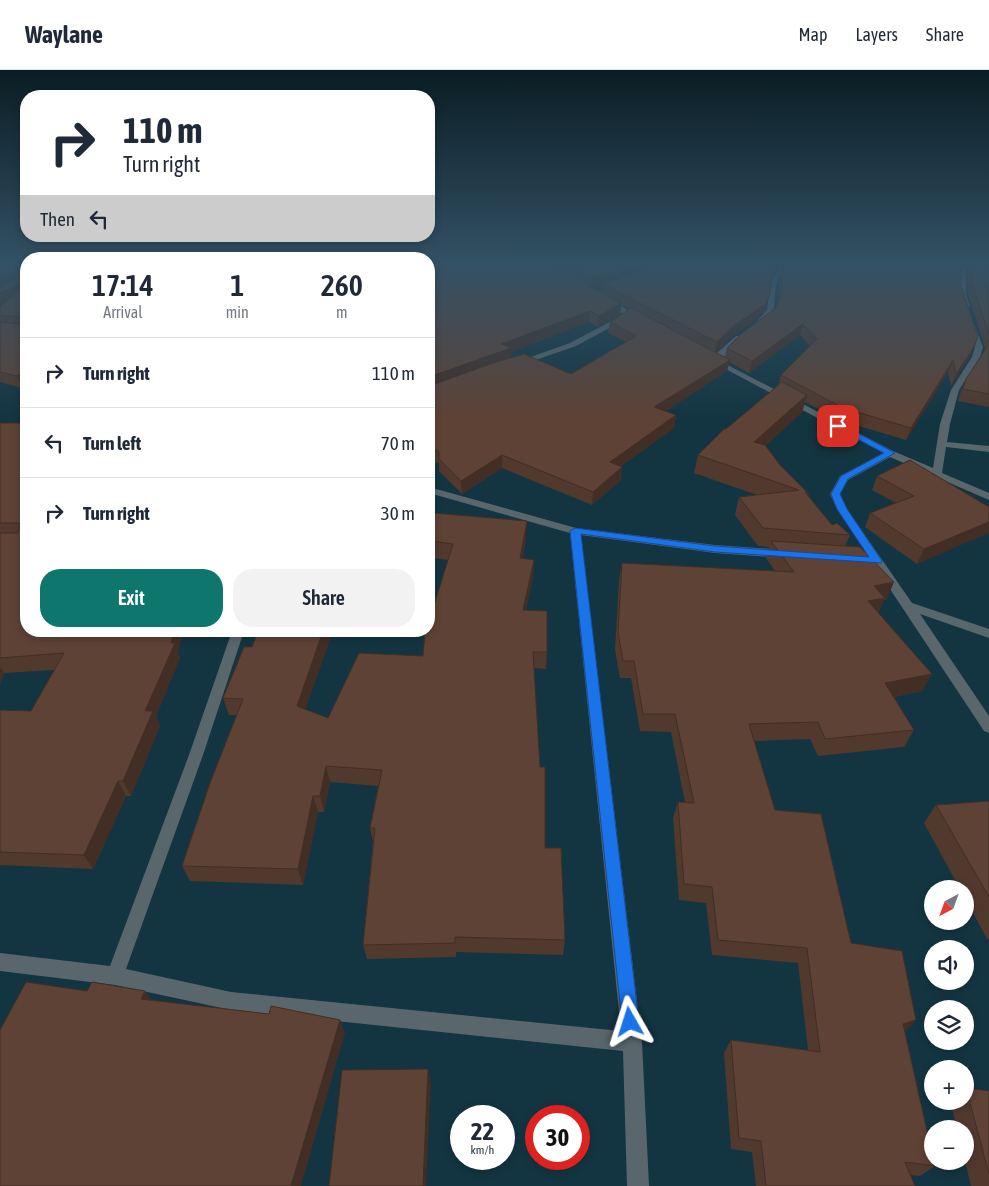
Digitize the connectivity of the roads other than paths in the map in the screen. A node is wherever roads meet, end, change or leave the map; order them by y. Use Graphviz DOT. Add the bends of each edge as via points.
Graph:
graph roads {
  1 [pos="627,316"];
  2 [pos="634,316"];
  3 [pos="768,316"];
  4 [pos="968,316"];
  5 [pos="647,324"];
  6 [pos="975,341"];
  7 [pos="989,342"];
  8 [pos="707,356"];
  9 [pos="716,361"];
  10 [pos="510,365"];
  11 [pos="943,444"];
  12 [pos="989,449"];
  13 [pos="890,453"];
  14 [pos="937,474"];
  15 [pos="435,492"];
  16 [pos="989,497"];
  17 [pos="575,531"];
  18 [pos="801,555"];
  19 [pos="858,560"];
  20 [pos="877,561"];
  21 [pos="908,606"];
  22 [pos="989,634"];
  23 [pos="236,637"];
  24 [pos="987,721"];
  25 [pos="0,962"];
  26 [pos="115,976"];
  27 [pos="632,1042"];
  28 [pos="638,1186"];
  1 -- 10 [label="street" via="576,344"];
  2 -- 5 [label="street"];
  3 -- 9 [label="street" via="735,341"];
  4 -- 6 [label="street"];
  6 -- 7 [label="street"];
  6 -- 11 [label="street" via="979,347 976,357 955,390"];
  8 -- 9 [label="street"];
  9 -- 13 [label="street"];
  11 -- 12 [label="street"];
  11 -- 14 [label="street"];
  13 -- 14 [label="street"];
  13 -- 20 [label="street" via="844,478 835,494"];
  14 -- 16 [label="street"];
  15 -- 17 [label="street"];
  17 -- 18 [label="street" via="715,549"];
  17 -- 27 [label="street"];
  19 -- 20 [label="street"];
  20 -- 21 [label="street"];
  21 -- 22 [label="street"];
  21 -- 24 [label="street"];
  23 -- 26 [label="street"];
  25 -- 26 [label="street"];
  26 -- 27 [label="street" via="231,1001"];
  27 -- 28 [label="street"];
}
